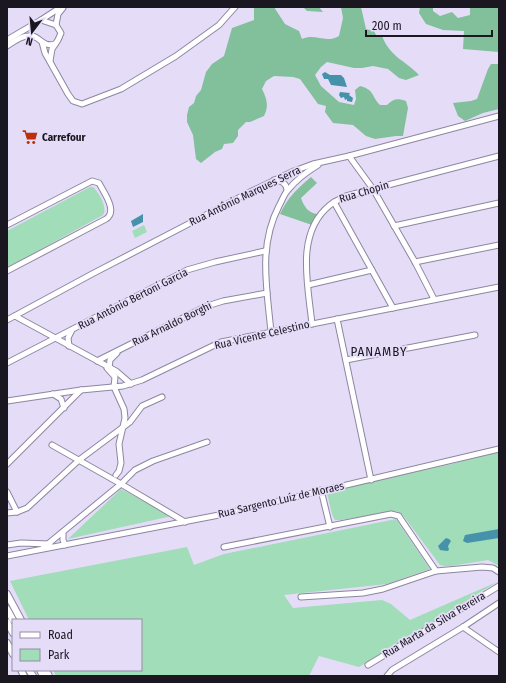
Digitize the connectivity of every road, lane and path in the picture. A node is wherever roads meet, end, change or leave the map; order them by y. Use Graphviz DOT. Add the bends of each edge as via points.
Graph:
graph roads {
  1 [pos="62,7"];
  2 [pos="235,7"];
  3 [pos="41,20"];
  4 [pos="56,25"];
  5 [pos="7,40"];
  6 [pos="42,42"];
  7 [pos="55,44"];
  8 [pos="7,46"];
  9 [pos="50,62"];
  10 [pos="499,116"];
  11 [pos="349,156"];
  12 [pos="499,156"];
  13 [pos="323,162"];
  14 [pos="273,180"];
  15 [pos="373,189"];
  16 [pos="287,190"];
  17 [pos="334,202"];
  18 [pos="499,203"];
  19 [pos="7,225"];
  20 [pos="394,226"];
  21 [pos="499,245"];
  22 [pos="265,251"];
  23 [pos="415,262"];
  24 [pos="372,270"];
  25 [pos="7,271"];
  26 [pos="308,285"];
  27 [pos="499,287"];
  28 [pos="267,293"];
  29 [pos="434,299"];
  30 [pos="393,308"];
  31 [pos="15,316"];
  32 [pos="337,319"];
  33 [pos="7,320"];
  34 [pos="312,324"];
  35 [pos="73,329"];
  36 [pos="271,332"];
  37 [pos="475,335"];
  38 [pos="56,338"];
  39 [pos="69,346"];
  40 [pos="124,348"];
  41 [pos="346,360"];
  42 [pos="98,361"];
  43 [pos="7,363"];
  44 [pos="107,367"];
  45 [pos="131,384"];
  46 [pos="114,387"];
  47 [pos="81,390"];
  48 [pos="53,394"];
  49 [pos="162,397"];
  50 [pos="7,401"];
  51 [pos="64,408"];
  52 [pos="122,427"];
  53 [pos="207,442"];
  54 [pos="52,445"];
  55 [pos="499,449"];
  56 [pos="78,460"];
  57 [pos="7,464"];
  58 [pos="116,475"];
  59 [pos="371,480"];
  60 [pos="121,484"];
  61 [pos="321,490"];
  62 [pos="7,492"];
  63 [pos="17,512"];
  64 [pos="7,513"];
  65 [pos="185,522"];
  66 [pos="330,527"];
  67 [pos="63,532"];
  68 [pos="20,542"];
  69 [pos="49,544"];
  70 [pos="7,545"];
  71 [pos="63,545"];
  72 [pos="224,547"];
  73 [pos="41,550"];
  74 [pos="25,553"];
  75 [pos="7,556"];
  76 [pos="436,571"];
  77 [pos="499,572"];
  78 [pos="499,586"];
  79 [pos="7,594"];
  80 [pos="301,597"];
  81 [pos="499,604"];
  82 [pos="7,609"];
  83 [pos="12,619"];
  84 [pos="20,619"];
  85 [pos="7,622"];
  86 [pos="463,627"];
  87 [pos="12,631"];
  88 [pos="7,642"];
  89 [pos="12,652"];
  90 [pos="499,652"];
  91 [pos="368,665"];
  92 [pos="388,676"];
  1 -- 3 [label="street"];
  1 -- 4 [label="street"];
  2 -- 9 [label="street" via="219,25 176,56 121,89 87,103 73,101"];
  3 -- 4 [label="street"];
  3 -- 5 [label="street"];
  4 -- 7 [label="street" via="61,33"];
  6 -- 7 [label="street" via="48,45"];
  6 -- 8 [label="street" via="33,36 27,36"];
  6 -- 9 [label="street"];
  7 -- 9 [label="street"];
  10 -- 11 [label="street, Rua Antônio Marques Serra"];
  11 -- 13 [label="street, Rua Antônio Marques Serra"];
  11 -- 15 [label="street"];
  12 -- 15 [label="street, Rua Chopin"];
  13 -- 14 [label="street, Rua Antônio Marques Serra" via="303,167"];
  13 -- 16 [label="street"];
  14 -- 16 [label="street" via="282,181"];
  14 -- 31 [label="street, Rua Antônio Marques Serra"];
  15 -- 17 [label="street, Rua Chopin"];
  15 -- 20 [label="street"];
  16 -- 22 [label="street" via="271,222"];
  17 -- 24 [label="street"];
  17 -- 26 [label="street, Rua Chopin" via="312,228 306,252"];
  18 -- 20 [label="street"];
  19 -- 25 [label="street" via="88,182 95,181 99,184 112,209 106,219"];
  20 -- 23 [label="street"];
  21 -- 23 [label="street"];
  22 -- 28 [label="street"];
  22 -- 35 [label="street, Rua Antônio Bertoni Garcia" via="187,270"];
  23 -- 29 [label="street"];
  24 -- 26 [label="street"];
  24 -- 30 [label="street"];
  26 -- 34 [label="street, Rua Chopin"];
  27 -- 29 [label="street, Rua Vicente Celestino"];
  28 -- 36 [label="street"];
  28 -- 40 [label="street, Rua Arnaldo Borghi" via="207,306"];
  29 -- 30 [label="street, Rua Vicente Celestino"];
  30 -- 32 [label="street, Rua Vicente Celestino"];
  31 -- 33 [label="street, Rua Antônio Marques Serra"];
  31 -- 38 [label="street"];
  32 -- 34 [label="street, Rua Vicente Celestino"];
  32 -- 41 [label="street"];
  34 -- 36 [label="street, Rua Vicente Celestino"];
  35 -- 38 [label="street, Rua Antônio Bertoni Garcia"];
  35 -- 39 [label="street" via="68,338"];
  36 -- 45 [label="street, Rua Vicente Celestino" via="221,342"];
  37 -- 41 [label="street"];
  38 -- 39 [label="street"];
  38 -- 43 [label="street, Rua Antônio Bertoni Garcia"];
  39 -- 42 [label="street"];
  40 -- 42 [label="street, Rua Arnaldo Borghi"];
  40 -- 44 [label="street, Rua Arnaldo Borghi" via="112,357"];
  41 -- 59 [label="street"];
  42 -- 44 [label="street"];
  44 -- 45 [label="street"];
  44 -- 46 [label="street" via="115,377"];
  45 -- 46 [label="street, Rua Vicente Celestino"];
  46 -- 47 [label="street, Rua Vicente Celestino"];
  46 -- 52 [label="street" via="124,409"];
  47 -- 48 [label="street, Rua Vicente Celestino"];
  47 -- 51 [label="street"];
  48 -- 50 [label="street, Rua Vicente Celestino"];
  48 -- 51 [label="street" via="61,398"];
  49 -- 52 [label="street" via="142,406 134,418"];
  51 -- 57 [label="street"];
  52 -- 56 [label="street"];
  52 -- 58 [label="street" via="121,463"];
  53 -- 60 [label="street" via="144,465"];
  54 -- 56 [label="street"];
  55 -- 59 [label="street, Rua Sargento Luíz de Moraes"];
  56 -- 60 [label="street"];
  56 -- 63 [label="street" via="27,508"];
  59 -- 61 [label="street, Rua Sargento Luíz de Moraes"];
  60 -- 65 [label="street"];
  60 -- 67 [label="street"];
  61 -- 65 [label="street, Rua Sargento Luíz de Moraes"];
  61 -- 66 [label="street"];
  62 -- 63 [label="street"];
  63 -- 64 [label="street"];
  65 -- 71 [label="street, Rua Sargento Luíz de Moraes"];
  66 -- 72 [label="street"];
  66 -- 76 [label="street" via="391,514 399,516"];
  67 -- 69 [label="street"];
  67 -- 71 [label="street"];
  68 -- 69 [label="street, Rua Sargento Luíz de Moraes"];
  68 -- 70 [label="street, Rua Sargento Luíz de Moraes"];
  68 -- 74 [label="street" via="25,547"];
  69 -- 71 [label="street, Rua Sargento Luíz de Moraes"];
  69 -- 73 [label="street"];
  71 -- 73 [label="street, Rua Sargento Luíz de Moraes"];
  73 -- 74 [label="street, Rua Sargento Luíz de Moraes"];
  74 -- 75 [label="street, Rua Sargento Luíz de Moraes"];
  76 -- 77 [label="street" via="482,567 493,568"];
  76 -- 80 [label="street" via="363,593"];
  78 -- 91 [label="street, Rua Marta da Silva Pereira"];
  79 -- 84 [label="main road"];
  81 -- 86 [label="street, Rua Marta da Silva Pereira"];
  82 -- 83 [label="main road"];
  85 -- 87 [label="main road"];
  86 -- 90 [label="street"];
  86 -- 92 [label="street, Rua Marta da Silva Pereira" via="392,670"];
  88 -- 89 [label="main road"];
}
